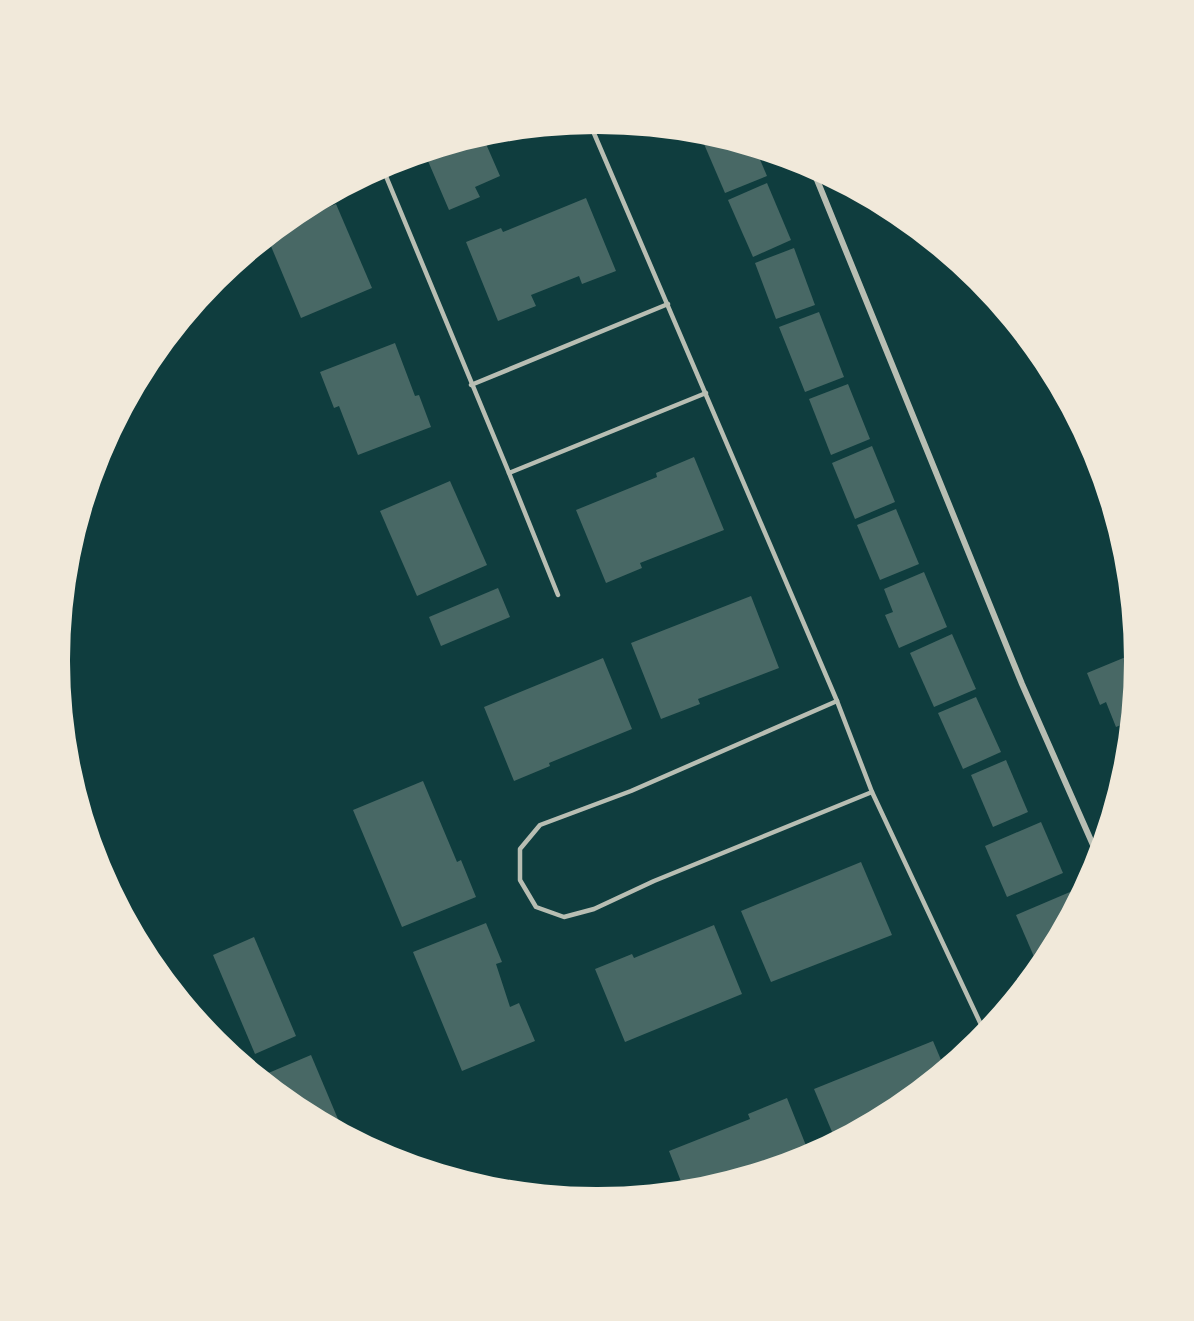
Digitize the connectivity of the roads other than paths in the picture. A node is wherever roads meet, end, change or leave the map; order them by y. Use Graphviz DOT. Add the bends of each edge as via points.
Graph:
graph roads {
  1 [pos="594,134"];
  2 [pos="386,178"];
  3 [pos="818,183"];
  4 [pos="668,304"];
  5 [pos="471,385"];
  6 [pos="706,393"];
  7 [pos="509,472"];
  8 [pos="558,595"];
  9 [pos="837,701"];
  10 [pos="872,792"];
  11 [pos="1091,841"];
  12 [pos="980,1022"];
  1 -- 4 [label="lane"];
  2 -- 5 [label="lane"];
  3 -- 11 [label="street" via="1017,673"];
  4 -- 5 [label="lane"];
  4 -- 6 [label="lane"];
  5 -- 7 [label="lane"];
  6 -- 7 [label="lane"];
  6 -- 9 [label="lane"];
  7 -- 8 [label="lane"];
  9 -- 10 [label="lane"];
  9 -- 10 [label="lane" via="631,791 540,825 520,849 520,880 536,907 564,917 594,909"];
  10 -- 12 [label="lane"];
}
